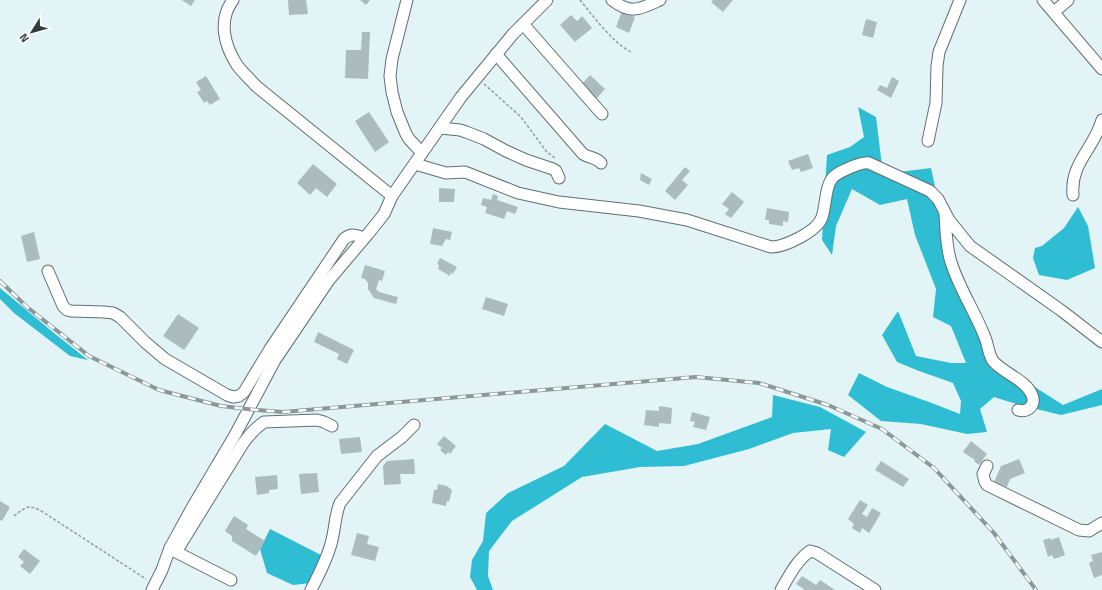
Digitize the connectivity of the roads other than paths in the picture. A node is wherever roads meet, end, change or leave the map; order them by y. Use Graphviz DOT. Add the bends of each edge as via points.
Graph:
graph roads {
  1 [pos="233,0"];
  2 [pos="407,0"];
  3 [pos="546,0"];
  4 [pos="612,0"];
  5 [pos="660,0"];
  6 [pos="960,0"];
  7 [pos="1043,0"];
  8 [pos="1068,0"];
  9 [pos="1054,12"];
  10 [pos="523,24"];
  11 [pos="496,54"];
  12 [pos="1102,68"];
  13 [pos="602,114"];
  14 [pos="1102,120"];
  15 [pos="440,128"];
  16 [pos="928,141"];
  17 [pos="422,153"];
  18 [pos="601,163"];
  19 [pos="415,164"];
  20 [pos="559,178"];
  21 [pos="1073,195"];
  22 [pos="392,196"];
  23 [pos="944,211"];
  24 [pos="364,238"];
  25 [pos="48,271"];
  26 [pos="1102,342"];
  27 [pos="1018,410"];
  28 [pos="414,425"];
  29 [pos="332,426"];
  30 [pos="987,466"];
  31 [pos="1102,523"];
  32 [pos="173,550"];
  33 [pos="231,580"];
  34 [pos="153,587"];
  35 [pos="311,590"];
  36 [pos="781,590"];
  37 [pos="875,590"];
  1 -- 22 [label="street" via="224,22 224,35 227,47 238,66 256,86"];
  2 -- 17 [label="street" via="390,76 397,112 406,134"];
  3 -- 10 [label="street"];
  4 -- 5 [label="street" via="627,9 635,10"];
  6 -- 16 [label="street" via="939,52 936,103"];
  7 -- 9 [label="street"];
  8 -- 9 [label="street"];
  9 -- 12 [label="street"];
  10 -- 11 [label="street"];
  10 -- 13 [label="street"];
  11 -- 15 [label="street"];
  11 -- 18 [label="street" via="582,154 596,158"];
  14 -- 21 [label="street" via="1073,178"];
  15 -- 17 [label="street"];
  15 -- 20 [label="street" via="460,130 474,135 516,156 553,169"];
  17 -- 19 [label="street"];
  19 -- 22 [label="street"];
  19 -- 23 [label="street" via="446,173 465,172 518,192 559,202 638,211 686,220 771,247 804,236 814,229 823,216 831,180 840,172 862,163 869,163 930,191"];
  22 -- 24 [label="street" via="384,214"];
  23 -- 26 [label="street" via="970,246"];
  23 -- 27 [label="street" via="951,262 984,335 991,358 1000,368 1022,383 1032,396 1030,408"];
  24 -- 25 [label="street" via="352,235 344,239 244,392 233,397 164,359 120,317 104,312 67,310"];
  24 -- 32 [label="street" via="329,280 275,360 193,506"];
  28 -- 35 [label="street" via="402,438 377,456 340,503 332,542"];
  29 -- 32 [label="street" via="317,420 264,422 258,426 242,445"];
  30 -- 31 [label="street" via="983,474 987,485 1014,499 1079,530 1089,531"];
  32 -- 33 [label="street"];
  32 -- 34 [label="street"];
  36 -- 37 [label="street" via="803,556 810,551"];
}
